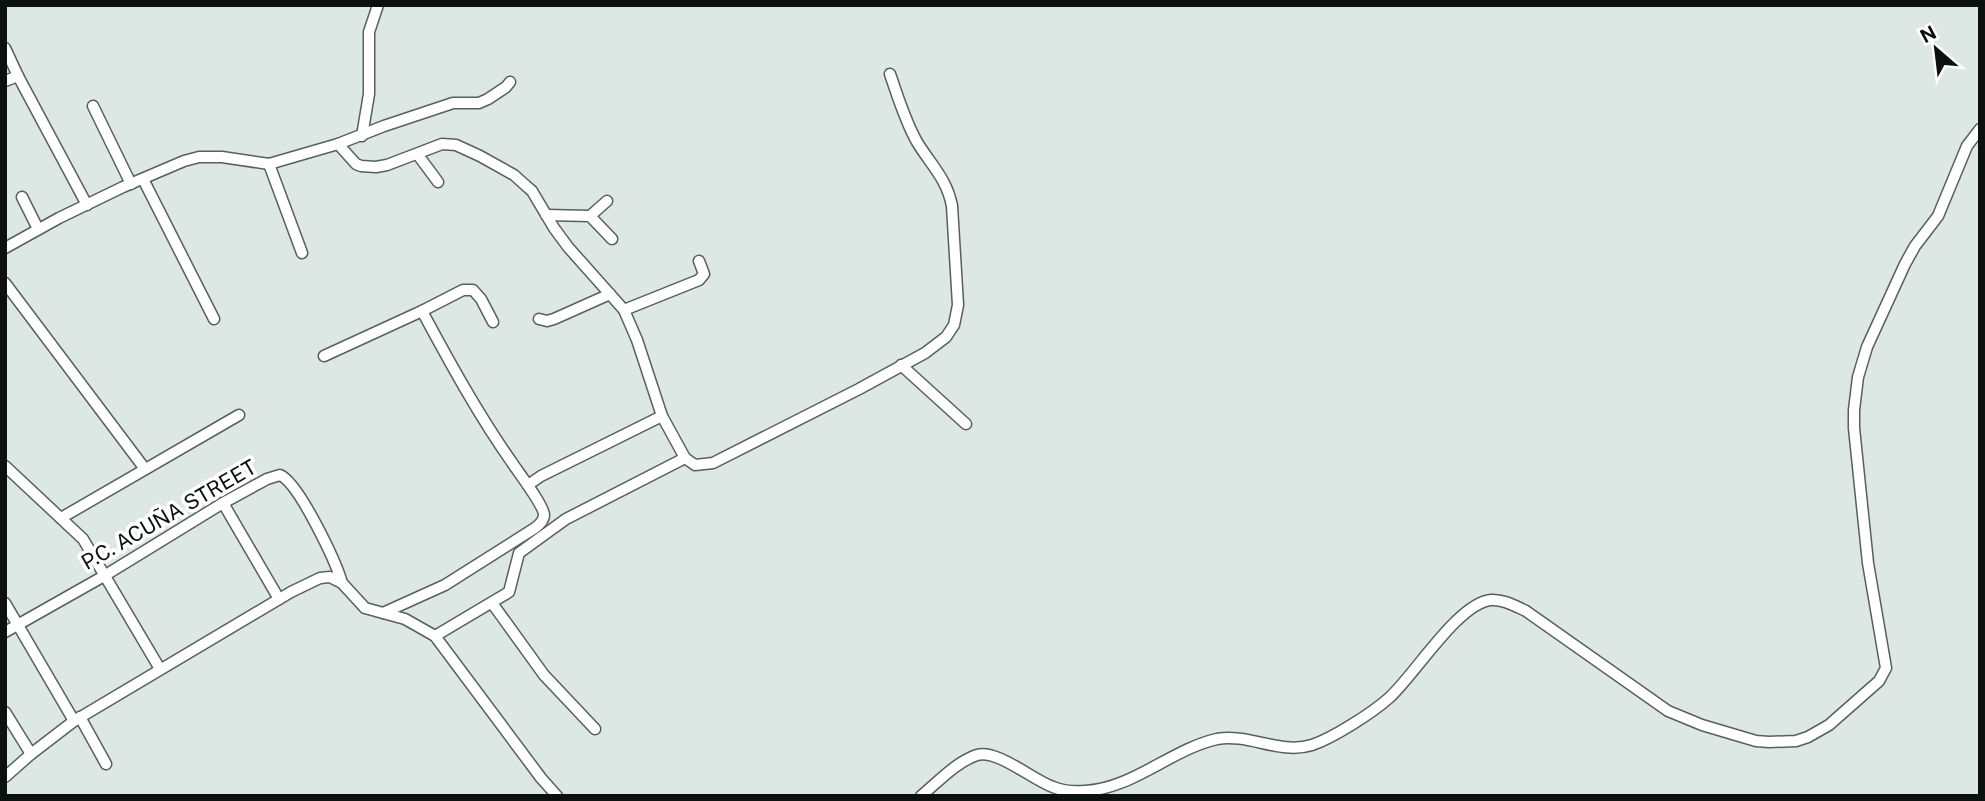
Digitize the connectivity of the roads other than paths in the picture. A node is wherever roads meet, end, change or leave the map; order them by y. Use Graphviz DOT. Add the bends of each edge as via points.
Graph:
graph roads {
  1 [pos="378,5"];
  2 [pos="5,48"];
  3 [pos="890,75"];
  4 [pos="18,76"];
  5 [pos="5,81"];
  6 [pos="510,82"];
  7 [pos="93,106"];
  8 [pos="1980,129"];
  9 [pos="362,136"];
  10 [pos="338,144"];
  11 [pos="418,155"];
  12 [pos="269,164"];
  13 [pos="143,179"];
  14 [pos="438,182"];
  15 [pos="131,184"];
  16 [pos="22,197"];
  17 [pos="607,201"];
  18 [pos="87,205"];
  19 [pos="546,215"];
  20 [pos="590,216"];
  21 [pos="38,229"];
  22 [pos="612,239"];
  23 [pos="5,248"];
  24 [pos="302,253"];
  25 [pos="699,261"];
  26 [pos="5,284"];
  27 [pos="610,294"];
  28 [pos="624,310"];
  29 [pos="422,311"];
  30 [pos="214,318"];
  31 [pos="539,320"];
  32 [pos="493,322"];
  33 [pos="324,356"];
  34 [pos="901,365"];
  35 [pos="239,415"];
  36 [pos="662,416"];
  37 [pos="966,424"];
  38 [pos="685,458"];
  39 [pos="5,466"];
  40 [pos="145,469"];
  41 [pos="528,485"];
  42 [pos="223,503"];
  43 [pos="61,518"];
  44 [pos="104,576"];
  45 [pos="342,583"];
  46 [pos="279,599"];
  47 [pos="5,603"];
  48 [pos="492,603"];
  49 [pos="383,613"];
  50 [pos="18,623"];
  51 [pos="5,632"];
  52 [pos="435,636"];
  53 [pos="160,669"];
  54 [pos="5,712"];
  55 [pos="77,719"];
  56 [pos="596,729"];
  57 [pos="31,754"];
  58 [pos="106,764"];
  59 [pos="5,777"];
  60 [pos="557,796"];
  61 [pos="921,796"];
  1 -- 9 [label="street" via="369,32 369,94"];
  2 -- 4 [label="street"];
  3 -- 34 [label="street" via="917,141 949,192 958,282 954,324 946,337"];
  4 -- 5 [label="street"];
  4 -- 18 [label="street"];
  6 -- 9 [label="street" via="479,103 453,103"];
  7 -- 15 [label="street"];
  8 -- 61 [label="street" via="1966,146 1938,216 1910,254 1861,363 1854,428 1868,563 1886,668 1879,681 1819,732 1796,741 1769,743 1681,718 1526,611 1489,600 1465,613 1388,699 1310,745 1282,747 1221,738 1114,785 1085,791 1057,789 984,754 971,757"];
  9 -- 10 [label="street"];
  10 -- 11 [label="street" via="361,166 387,165"];
  10 -- 12 [label="street"];
  11 -- 14 [label="street"];
  11 -- 19 [label="street" via="449,144 480,156 532,191"];
  12 -- 13 [label="street" via="199,158"];
  12 -- 24 [label="street"];
  13 -- 15 [label="street"];
  13 -- 30 [label="street"];
  15 -- 18 [label="street"];
  16 -- 21 [label="street"];
  17 -- 20 [label="street"];
  18 -- 21 [label="street"];
  19 -- 20 [label="street"];
  19 -- 27 [label="street"];
  20 -- 22 [label="street"];
  21 -- 23 [label="street"];
  25 -- 28 [label="street" via="704,274 699,280"];
  26 -- 40 [label="street"];
  27 -- 28 [label="street"];
  27 -- 31 [label="street" via="554,319"];
  28 -- 36 [label="street"];
  29 -- 32 [label="street" via="463,290 473,290"];
  29 -- 33 [label="street"];
  29 -- 41 [label="street" via="451,367"];
  34 -- 37 [label="street"];
  34 -- 38 [label="street" via="713,463 695,465"];
  35 -- 40 [label="street"];
  36 -- 38 [label="street"];
  36 -- 41 [label="street"];
  38 -- 48 [label="street" via="566,519 522,550 509,592"];
  39 -- 43 [label="street"];
  40 -- 43 [label="street"];
  41 -- 49 [label="street" via="544,515 535,528 445,585"];
  42 -- 44 [label="street, P.C. ACUÑA STREET"];
  42 -- 45 [label="street, P.C. ACUÑA STREET" via="274,476 285,477 301,498"];
  42 -- 46 [label="street"];
  43 -- 44 [label="street" via="89,547"];
  44 -- 50 [label="street, P.C. ACUÑA STREET"];
  44 -- 53 [label="street"];
  45 -- 46 [label="street" via="320,578"];
  45 -- 49 [label="street" via="365,608"];
  46 -- 53 [label="street"];
  47 -- 50 [label="street"];
  48 -- 52 [label="street"];
  48 -- 56 [label="street" via="544,675"];
  49 -- 52 [label="street"];
  50 -- 51 [label="street, P.C. ACUÑA STREET"];
  50 -- 55 [label="street"];
  52 -- 60 [label="street"];
  53 -- 55 [label="street"];
  54 -- 57 [label="street"];
  55 -- 57 [label="street"];
  55 -- 58 [label="street"];
  57 -- 59 [label="street"];
}
